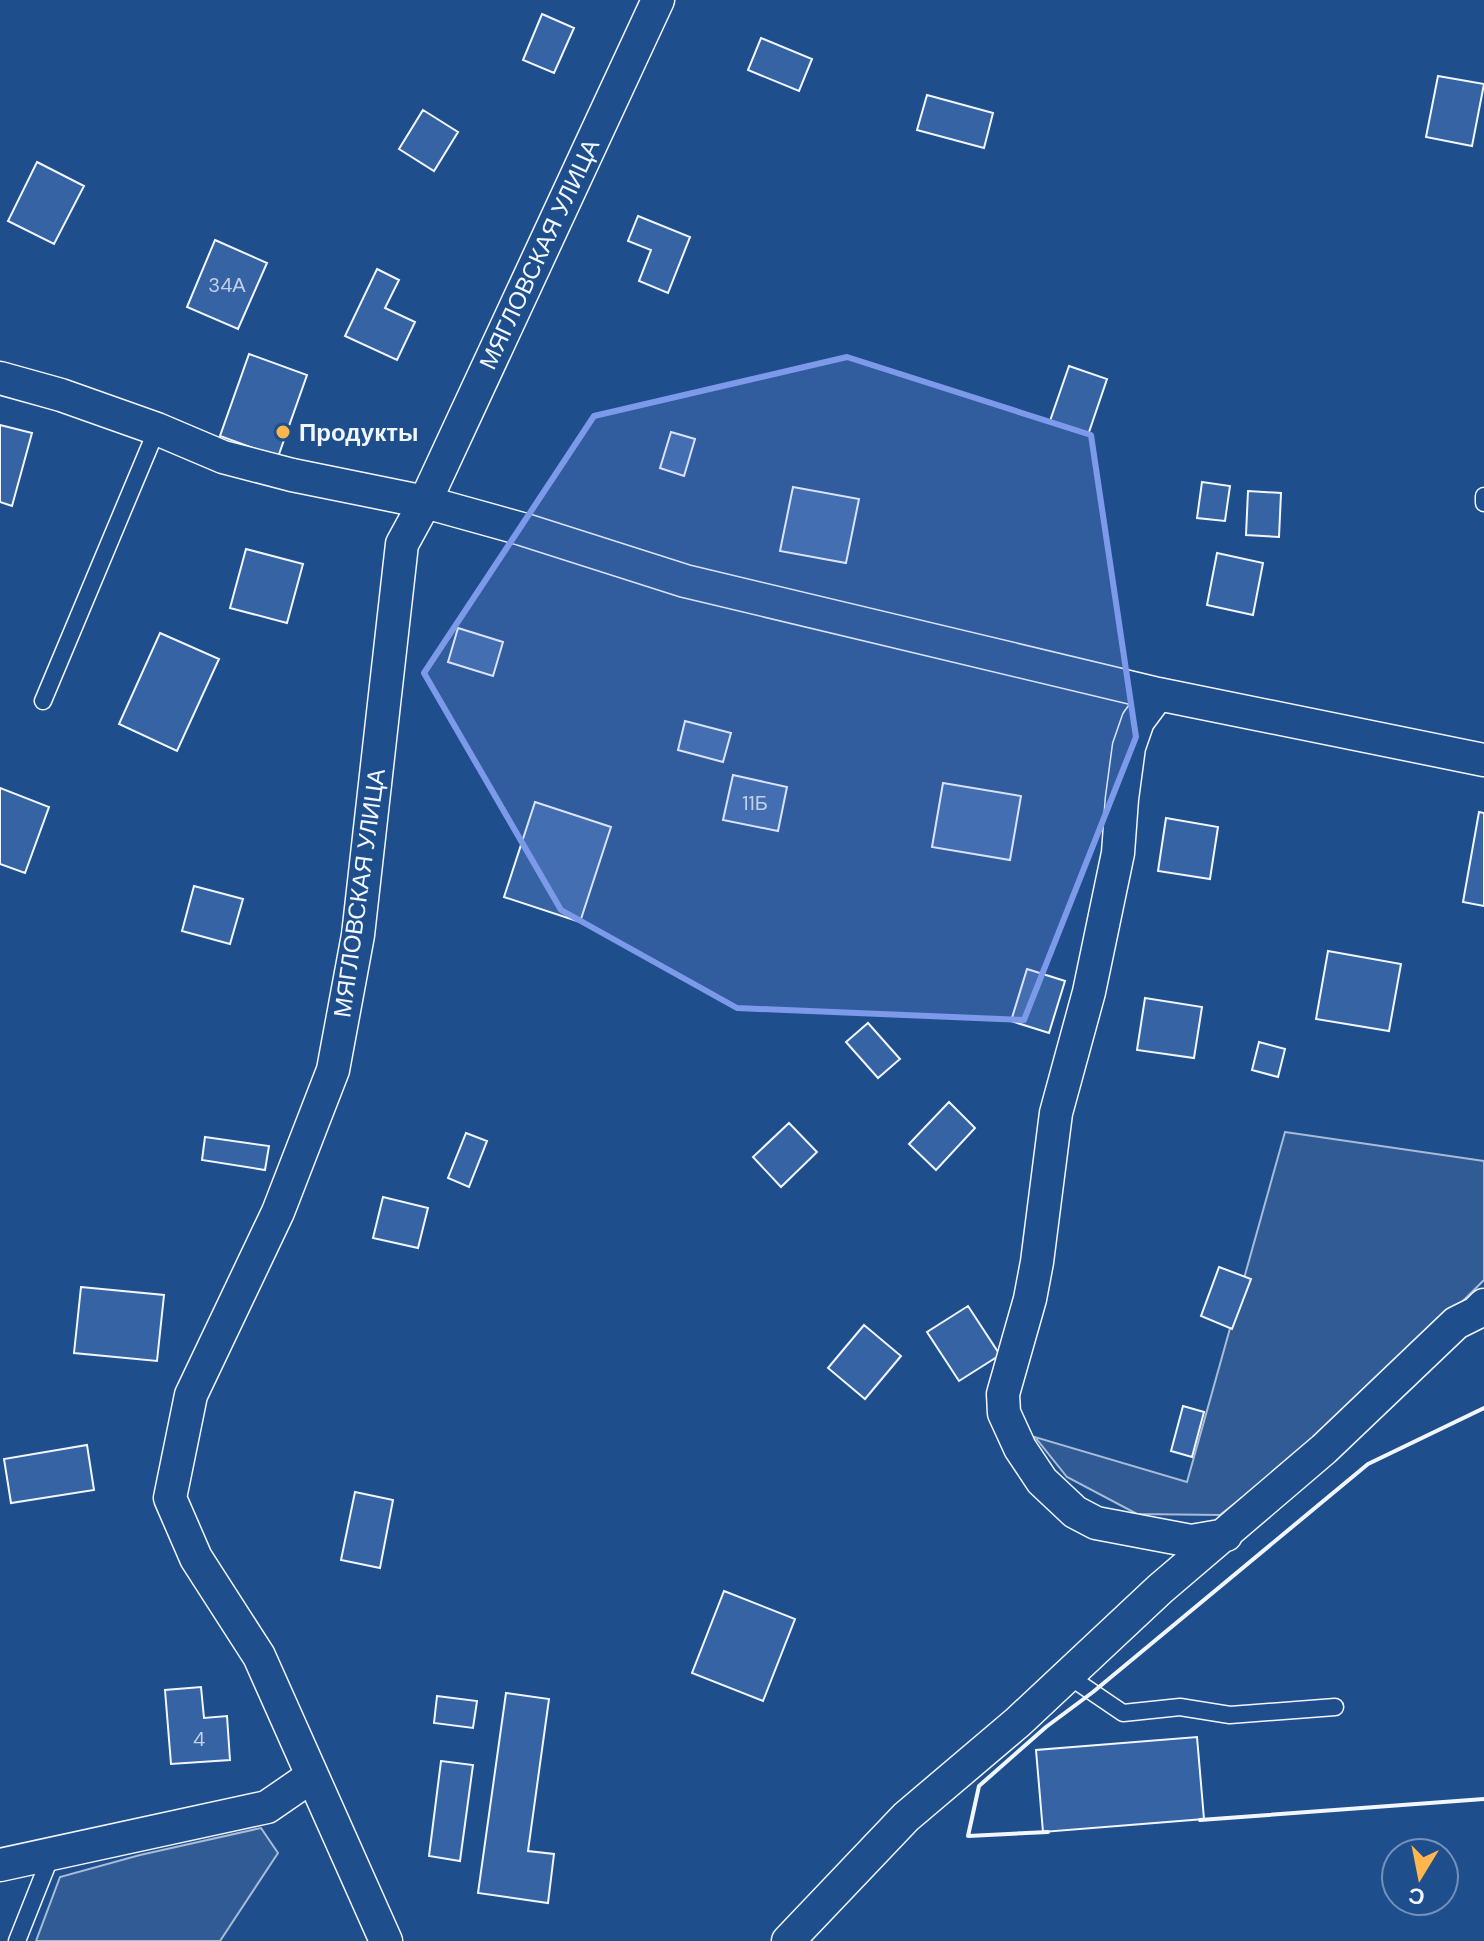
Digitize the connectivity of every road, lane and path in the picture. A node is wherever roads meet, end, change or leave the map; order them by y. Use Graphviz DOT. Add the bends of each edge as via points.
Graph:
graph roads {
  1 [pos="658,0"];
  2 [pos="0,378"];
  3 [pos="157,429"];
  4 [pos="1484,496"];
  5 [pos="425,502"];
  6 [pos="1484,503"];
  7 [pos="1158,694"];
  8 [pos="43,701"];
  9 [pos="1484,760"];
  10 [pos="1484,1305"];
  11 [pos="1226,1535"];
  12 [pos="1067,1675"];
  13 [pos="1335,1707"];
  14 [pos="312,1776"];
  15 [pos="53,1851"];
  16 [pos="0,1865"];
  17 [pos="17,1941"];
  18 [pos="386,1941"];
  19 [pos="788,1941"];
  1 -- 5 [label="street, МЯГЛОВСКАЯ УЛИЦА"];
  2 -- 3 [label="street"];
  3 -- 5 [label="street" via="223,457"];
  3 -- 8 [label="lane"];
  4 -- 6 [label="lane"];
  5 -- 7 [label="street" via="685,581"];
  5 -- 14 [label="street, МЯГЛОВСКАЯ УЛИЦА" via="402,544 358,935 333,1070 278,1212 191,1395 170,1498 196,1558 259,1656"];
  7 -- 9 [label="street"];
  7 -- 11 [label="street" via="1138,721 1129,747 1118,853 1089,992 1056,1113 1037,1262 1003,1394 1004,1413 1042,1481 1075,1512 1096,1523 1191,1541"];
  10 -- 11 [label="street" via="1456,1323"];
  11 -- 12 [label="street"];
  12 -- 13 [label="lane" via="1123,1713 1180,1707 1230,1715"];
  12 -- 19 [label="street" via="906,1817"];
  14 -- 15 [label="street" via="267,1807"];
  14 -- 18 [label="street, МЯГЛОВСКАЯ УЛИЦА"];
  15 -- 16 [label="street"];
  15 -- 17 [label="lane"];
}
